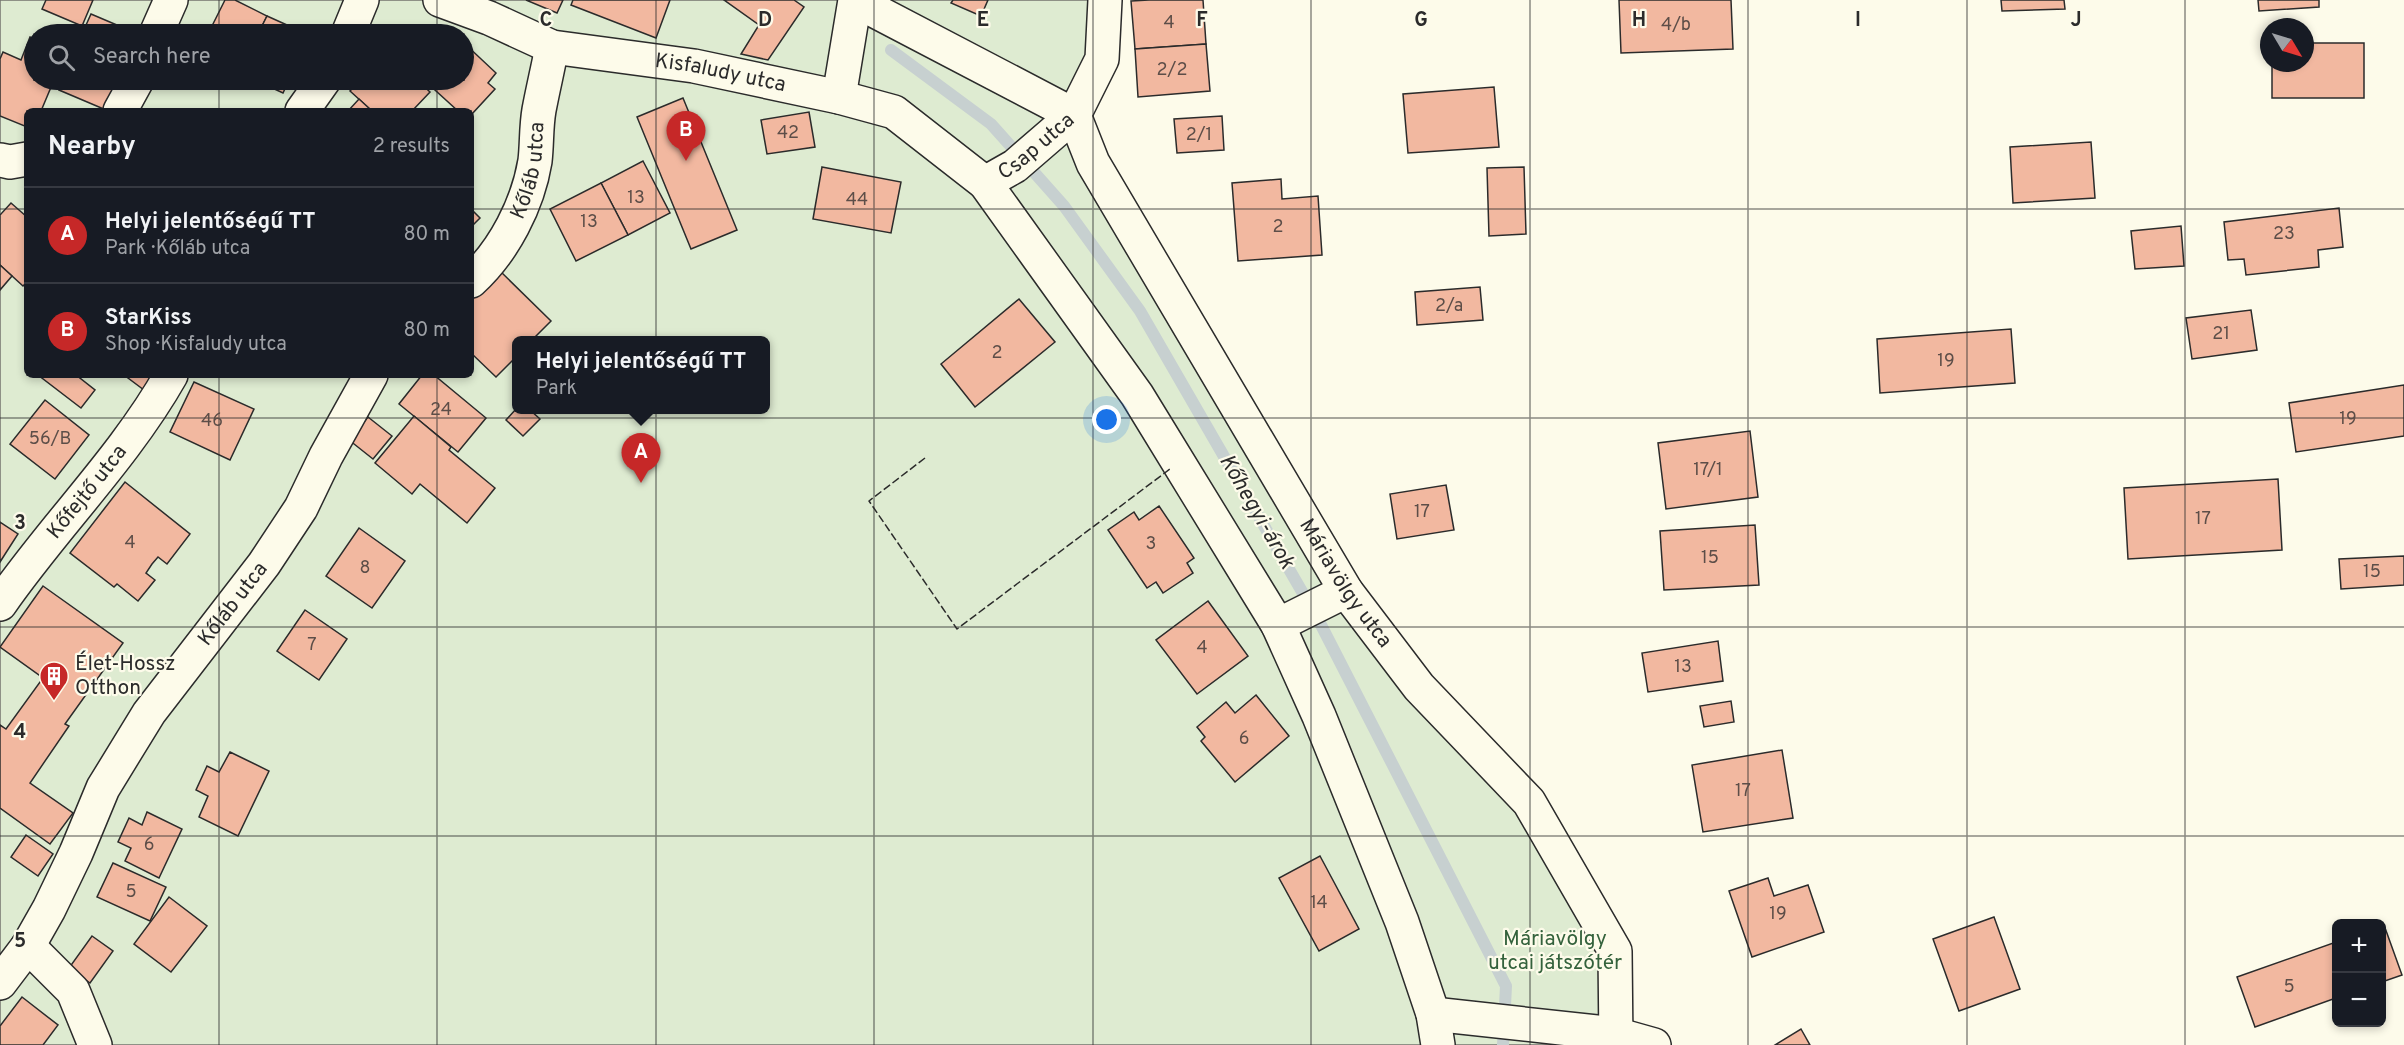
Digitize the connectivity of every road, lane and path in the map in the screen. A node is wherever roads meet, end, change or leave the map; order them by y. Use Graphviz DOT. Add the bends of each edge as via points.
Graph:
graph roads {
  1 [pos="171,0"];
  2 [pos="362,0"];
  3 [pos="440,0"];
  4 [pos="855,0"];
  5 [pos="1105,0"];
  6 [pos="160,24"];
  7 [pos="352,24"];
  8 [pos="552,47"];
  9 [pos="132,90"];
  10 [pos="317,90"];
  11 [pos="838,97"];
  12 [pos="122,108"];
  13 [pos="304,108"];
  14 [pos="1074,115"];
  15 [pos="0,160"];
  16 [pos="24,160"];
  17 [pos="984,183"];
  18 [pos="474,278"];
  19 [pos="169,378"];
  20 [pos="369,378"];
  21 [pos="0,604"];
  22 [pos="1314,607"];
  23 [pos="28,946"];
  24 [pos="0,983"];
  25 [pos="1436,1030"];
  26 [pos="1616,1039"];
  27 [pos="95,1045"];
  28 [pos="1654,1045"];
  1 -- 6 [label="street"];
  2 -- 7 [label="street"];
  3 -- 8 [label="street, Kisfaludy utca"];
  4 -- 11 [label="street"];
  4 -- 14 [label="street"];
  5 -- 14 [label="street, Csap utca" via="1102,58"];
  8 -- 11 [label="street, Kisfaludy utca" via="694,66"];
  8 -- 18 [label="street, Kőláb utca" via="539,111 535,162 524,200 504,240"];
  9 -- 12 [label="street"];
  10 -- 13 [label="street"];
  11 -- 17 [label="street, Kisfaludy utca" via="894,112"];
  14 -- 17 [label="street, Csap utca" via="1015,166"];
  14 -- 22 [label="street, Máriavölgy utca" via="1093,164"];
  15 -- 16 [label="street"];
  17 -- 22 [label="street, Máriavölgy utca" via="1137,394"];
  19 -- 21 [label="street, Kőfejtő utca" via="141,424"];
  20 -- 23 [label="street, Kőláb utca" via="301,508 264,564 149,713 103,788 76,853"];
  22 -- 25 [label="street, Máriavölgy utca" via="1319,716 1398,911"];
  22 -- 26 [label="street, Máriavölgy utca" via="1419,687 1529,802 1615,951"];
  23 -- 24 [label="street, Kőláb utca"];
  23 -- 27 [label="street" via="73,991"];
  25 -- 26 [label="street" via="1474,1018"];
  26 -- 28 [label="street"];
}
